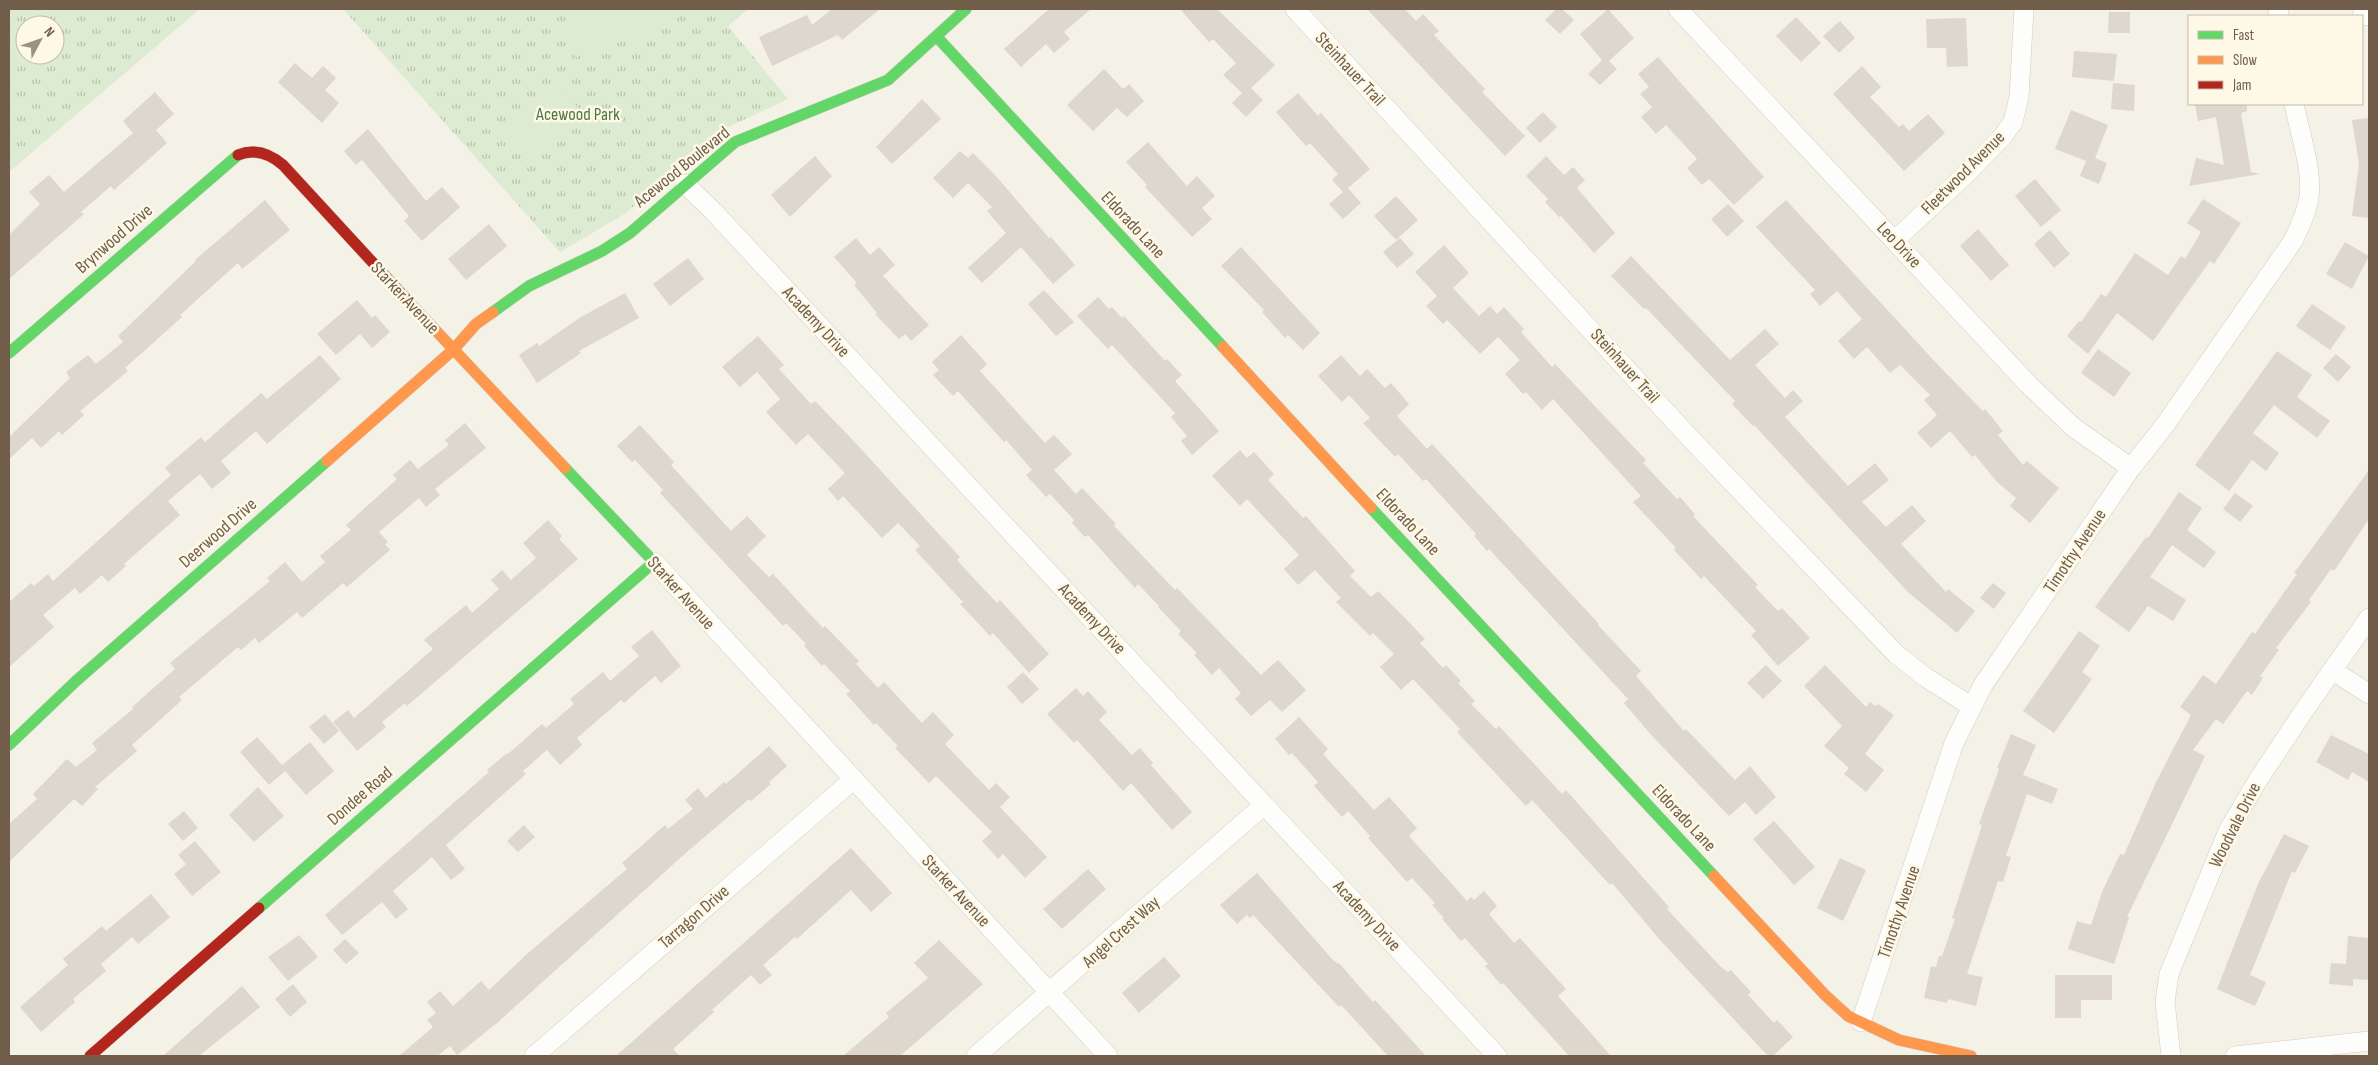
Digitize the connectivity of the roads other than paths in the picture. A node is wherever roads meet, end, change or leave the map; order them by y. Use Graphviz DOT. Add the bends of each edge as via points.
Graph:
graph roads {
  1 [pos="966,9"];
  2 [pos="1294,9"];
  3 [pos="1678,9"];
  4 [pos="2024,9"];
  5 [pos="937,37"];
  6 [pos="2294,105"];
  7 [pos="243,152"];
  8 [pos="685,184"];
  9 [pos="1895,240"];
  10 [pos="453,350"];
  11 [pos="9,353"];
  12 [pos="2131,468"];
  13 [pos="654,562"];
  14 [pos="2369,618"];
  15 [pos="2332,670"];
  16 [pos="2369,694"];
  17 [pos="1971,706"];
  18 [pos="9,745"];
  19 [pos="854,779"];
  20 [pos="1264,805"];
  21 [pos="1050,992"];
  22 [pos="1862,1022"];
  23 [pos="2369,1041"];
  24 [pos="90,1056"];
  25 [pos="534,1056"];
  26 [pos="976,1056"];
  27 [pos="1108,1056"];
  28 [pos="1497,1056"];
  29 [pos="1971,1056"];
  30 [pos="2171,1056"];
  31 [pos="2235,1056"];
  1 -- 5 [label="street, Acewood Boulevard"];
  2 -- 17 [label="street, Steinhauer Trail" via="1690,438 1896,654"];
  3 -- 9 [label="street, Leo Drive"];
  4 -- 9 [label="street, Fleetwood Avenue" via="2019,97 2012,122 2004,136"];
  5 -- 8 [label="street, Acewood Boulevard" via="888,80 735,142"];
  5 -- 22 [label="street, Eldorado Lane" via="1825,995 1848,1016"];
  6 -- 12 [label="street, Timothy Avenue" via="2310,194 2293,241 2165,425"];
  7 -- 10 [label="street, Starker Avenue" via="265,153 278,160"];
  7 -- 11 [label="street, Brynwood Drive"];
  8 -- 10 [label="street, Acewood Boulevard" via="630,233 602,251 529,286 476,324"];
  8 -- 20 [label="street, Academy Drive"];
  9 -- 12 [label="street, Leo Drive" via="2064,420"];
  10 -- 13 [label="street, Starker Avenue"];
  10 -- 18 [label="street, Deerwood Drive" via="76,681"];
  12 -- 17 [label="street, Timothy Avenue"];
  13 -- 19 [label="street, Starker Avenue"];
  13 -- 24 [label="street, Dondee Road"];
  14 -- 15 [label="street, Woodvale Drive"];
  15 -- 16 [label="street"];
  15 -- 30 [label="street, Woodvale Drive" via="2228,831 2179,946 2166,995"];
  17 -- 22 [label="street, Timothy Avenue" via="1954,743"];
  19 -- 21 [label="street, Starker Avenue"];
  19 -- 25 [label="street, Tarragon Drive"];
  20 -- 21 [label="street, Angel Crest Way"];
  20 -- 28 [label="street, Academy Drive"];
  21 -- 26 [label="street, Angel Crest Way"];
  21 -- 27 [label="street, Starker Avenue"];
  22 -- 29 [label="street, Eldorado Lane" via="1899,1040"];
  23 -- 31 [label="street"];
}
